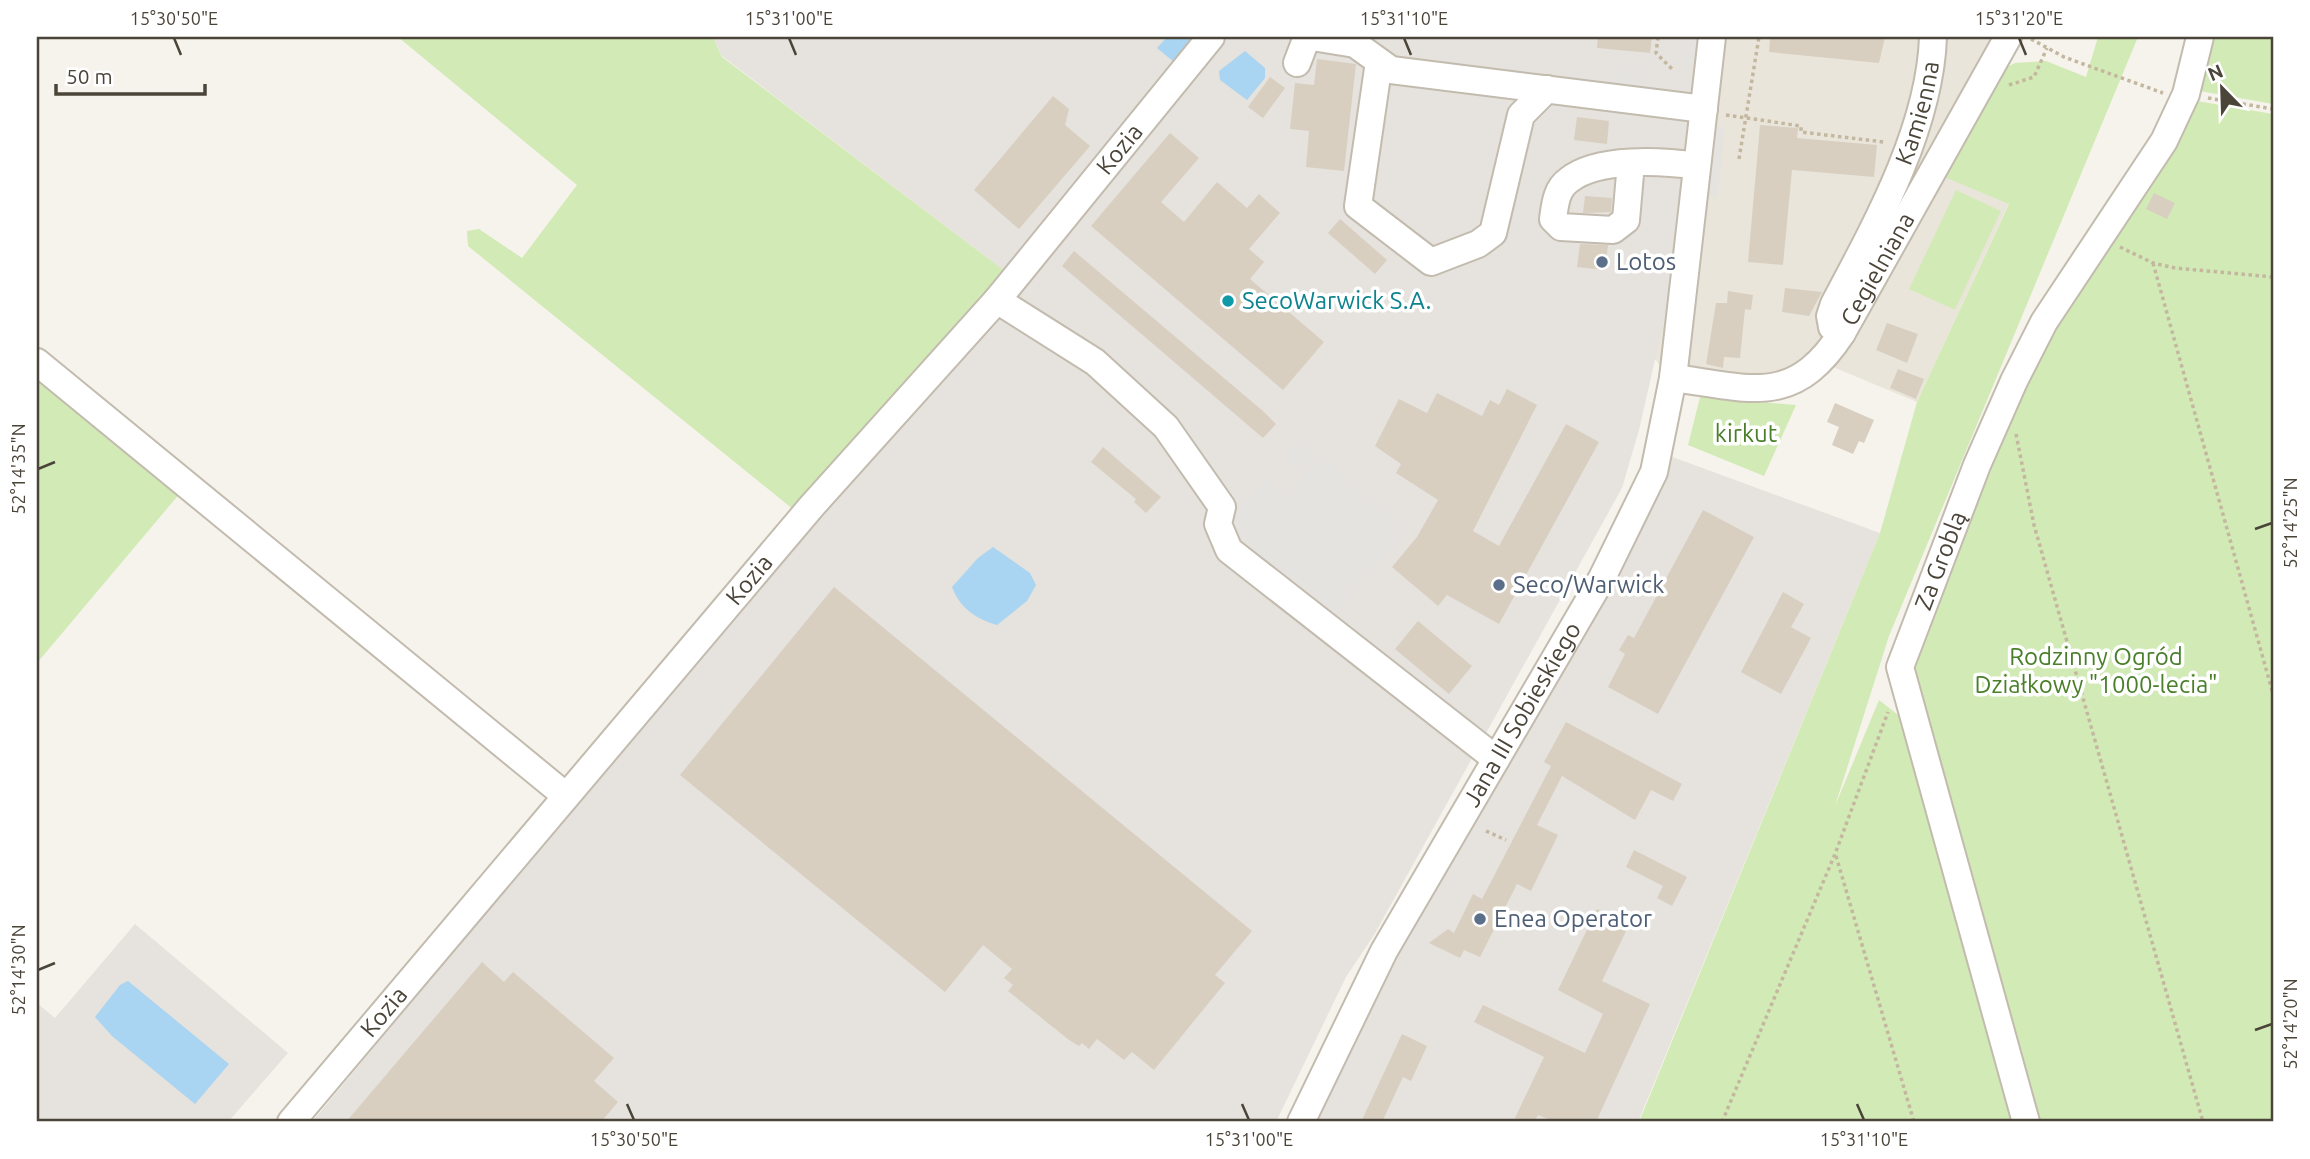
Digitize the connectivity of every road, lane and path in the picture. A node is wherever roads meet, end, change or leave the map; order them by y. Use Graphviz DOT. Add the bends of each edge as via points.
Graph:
graph roads {
  1 [pos="1211,37"];
  2 [pos="1310,37"];
  3 [pos="1658,37"];
  4 [pos="1712,37"];
  5 [pos="1759,37"];
  6 [pos="1933,37"];
  7 [pos="2008,37"];
  8 [pos="2031,37"];
  9 [pos="2200,37"];
  10 [pos="1379,62"];
  11 [pos="1297,63"];
  12 [pos="1674,71"];
  13 [pos="1546,89"];
  14 [pos="2186,94"];
  15 [pos="2273,109"];
  16 [pos="1714,112"];
  17 [pos="1744,118"];
  18 [pos="1884,142"];
  19 [pos="1739,159"];
  20 [pos="1631,163"];
  21 [pos="1697,166"];
  22 [pos="2099,238"];
  23 [pos="2153,263"];
  24 [pos="2273,277"];
  25 [pos="997,300"];
  26 [pos="1842,333"];
  27 [pos="37,362"];
  28 [pos="1673,378"];
  29 [pos="2015,428"];
  30 [pos="2273,694"];
  31 [pos="1889,710"];
  32 [pos="1496,759"];
  33 [pos="566,796"];
  34 [pos="1486,831"];
  35 [pos="1506,840"];
  36 [pos="1835,855"];
  37 [pos="290,1122"];
  38 [pos="1301,1122"];
  39 [pos="1722,1122"];
  40 [pos="1913,1122"];
  41 [pos="2026,1122"];
  42 [pos="2203,1122"];
  1 -- 25 [label="street, Kozia"];
  2 -- 10 [label="street" via="1354,44"];
  2 -- 11 [label="street"];
  3 -- 12 [label="path" via="1656,53"];
  4 -- 16 [label="street, Jana III Sobieskiego"];
  5 -- 17 [label="path"];
  6 -- 26 [label="street, Kamienna" via="1920,111 1896,177 1830,316 1832,327"];
  7 -- 26 [label="street, Cegielniana"];
  8 -- 14 [label="path" via="2064,57 2126,81 2166,94"];
  9 -- 14 [label="street, Za Groblą"];
  10 -- 13 [label="street" via="1391,70"];
  10 -- 13 [label="street" via="1357,206 1431,262 1478,244 1493,233 1521,115"];
  13 -- 16 [label="street"];
  14 -- 15 [label="path"];
  14 -- 22 [label="street, Za Groblą" via="2164,141"];
  16 -- 17 [label="path"];
  16 -- 21 [label="street, Jana III Sobieskiego"];
  17 -- 18 [label="path" via="1801,126 1801,132"];
  17 -- 19 [label="path"];
  20 -- 21 [label="street"];
  21 -- 28 [label="street, Jana III Sobieskiego"];
  22 -- 23 [label="path"];
  22 -- 41 [label="street, Za Groblą" via="2044,322 2014,380 1900,667"];
  23 -- 24 [label="path"];
  23 -- 30 [label="path"];
  25 -- 32 [label="street" via="1095,362 1166,427 1222,507 1218,524 1229,550"];
  25 -- 33 [label="street, Kozia" via="811,507"];
  26 -- 28 [label="street, Cegielniana" via="1821,362 1789,383 1747,387"];
  27 -- 33 [label="street"];
  28 -- 32 [label="street, Jana III Sobieskiego" via="1662,446 1638,509"];
  29 -- 42 [label="path" via="2034,526"];
  31 -- 36 [label="path"];
  32 -- 38 [label="street, Jana III Sobieskiego" via="1373,971"];
  33 -- 37 [label="street, Kozia"];
  34 -- 35 [label="path"];
  36 -- 39 [label="path"];
  36 -- 40 [label="path"];
}
